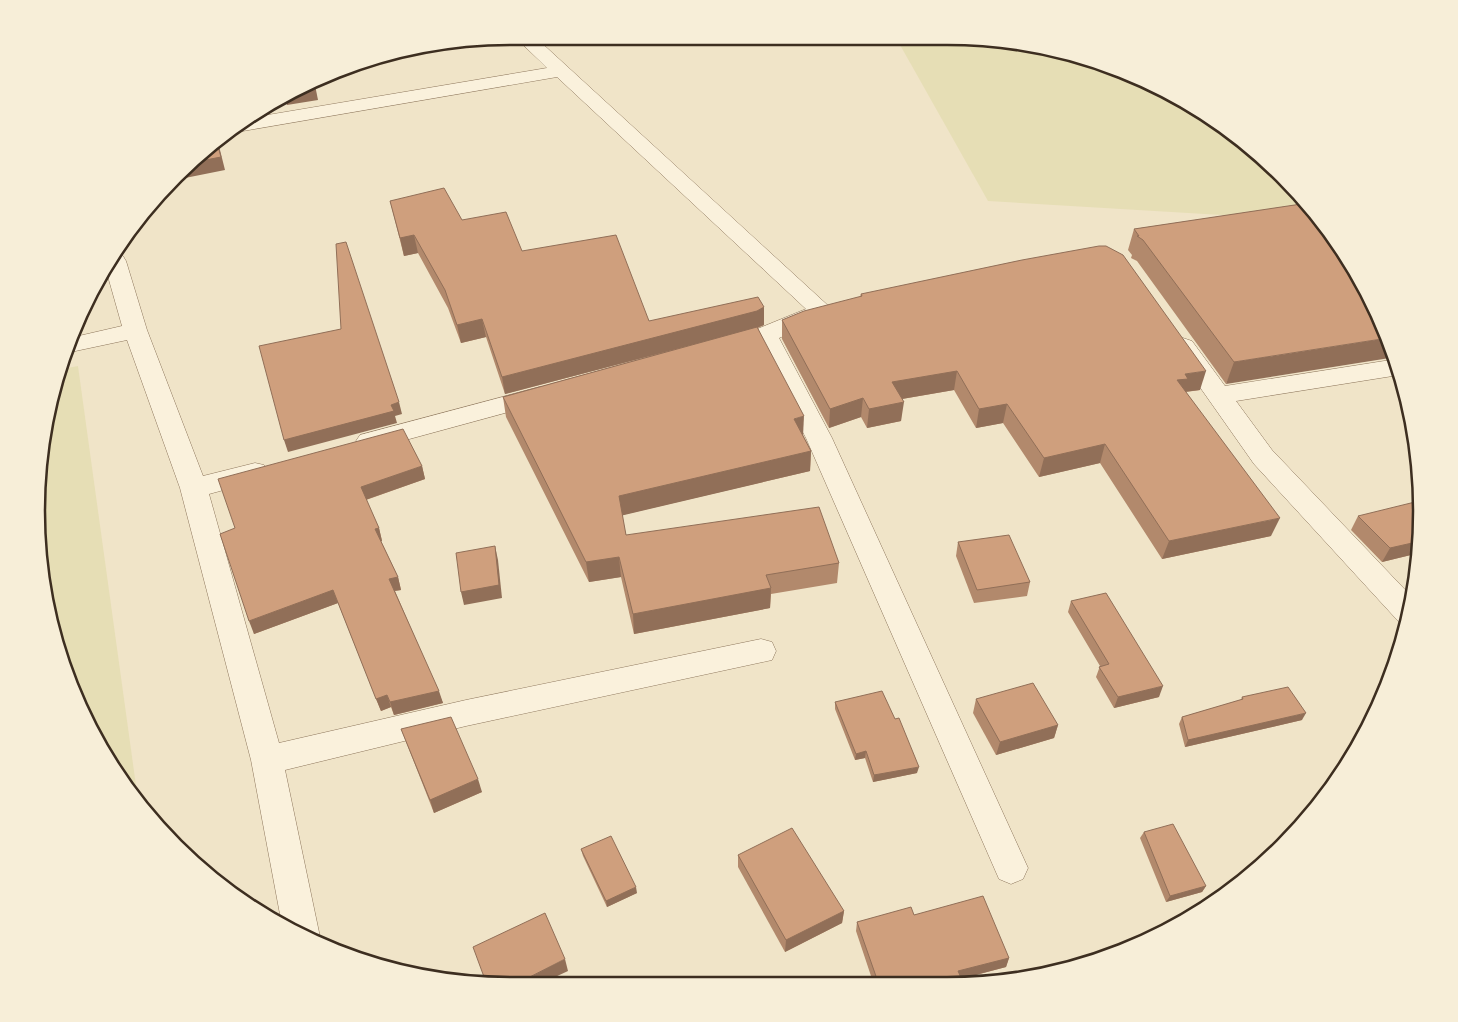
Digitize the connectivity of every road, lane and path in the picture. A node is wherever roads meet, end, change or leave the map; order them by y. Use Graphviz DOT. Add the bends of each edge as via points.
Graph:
graph roads {
  1 [pos="533,45"];
  2 [pos="561,71"];
  3 [pos="253,123"];
  4 [pos="116,264"];
  5 [pos="135,330"];
  6 [pos="1172,331"];
  7 [pos="766,335"];
  8 [pos="76,344"];
  9 [pos="708,350"];
  10 [pos="1390,368"];
  11 [pos="565,388"];
  12 [pos="1218,395"];
  13 [pos="346,447"];
  14 [pos="279,465"];
  15 [pos="194,488"];
  16 [pos="1403,607"];
  17 [pos="760,651"];
  18 [pos="267,760"];
  19 [pos="1011,868"];
  20 [pos="300,926"];
  1 -- 2 [label="street"];
  2 -- 3 [label="street"];
  2 -- 7 [label="street" via="832,309"];
  4 -- 5 [label="street"];
  5 -- 8 [label="street"];
  5 -- 15 [label="street"];
  6 -- 12 [label="street"];
  7 -- 9 [label="street"];
  7 -- 19 [label="street" via="819,438"];
  10 -- 12 [label="street"];
  11 -- 13 [label="street"];
  12 -- 16 [label="street" via="1263,457"];
  14 -- 15 [label="street"];
  15 -- 18 [label="street"];
  17 -- 18 [label="street" via="466,713"];
  18 -- 20 [label="street"];
}
